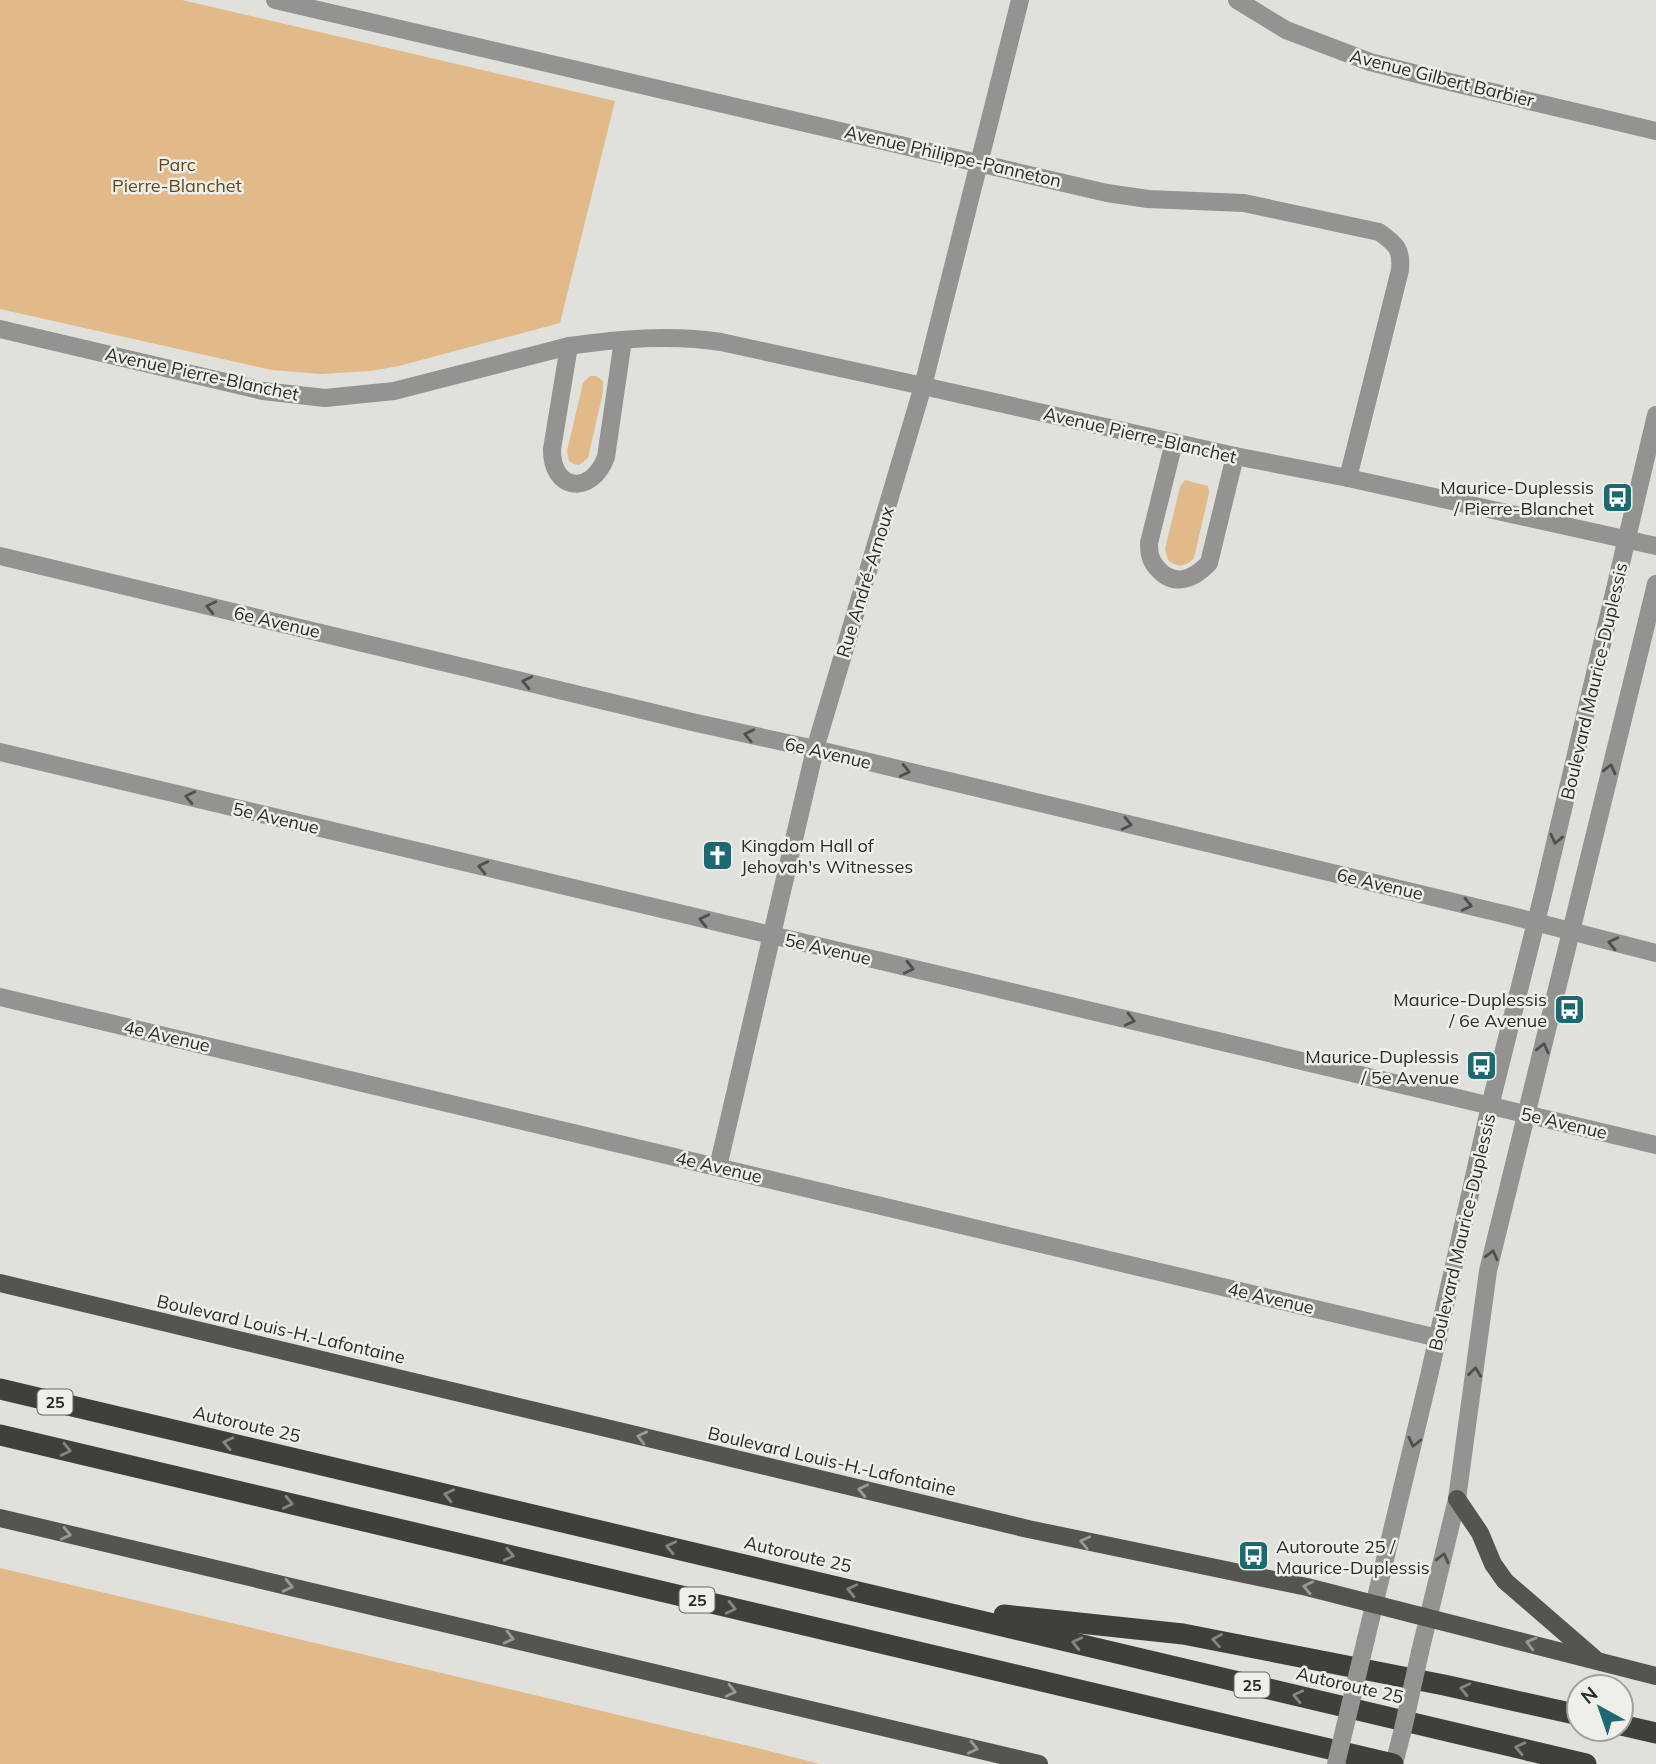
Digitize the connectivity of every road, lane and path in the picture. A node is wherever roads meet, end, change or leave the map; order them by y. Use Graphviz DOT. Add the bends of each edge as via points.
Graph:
graph roads {
  1 [pos="275,0"];
  2 [pos="1020,0"];
  3 [pos="1237,0"];
  4 [pos="1656,131"];
  5 [pos="980,162"];
  6 [pos="0,329"];
  7 [pos="623,340"];
  8 [pos="569,346"];
  9 [pos="923,386"];
  10 [pos="1656,415"];
  11 [pos="1174,442"];
  12 [pos="1235,456"];
  13 [pos="1348,478"];
  14 [pos="1627,540"];
  15 [pos="1656,547"];
  16 [pos="0,556"];
  17 [pos="1656,584"];
  18 [pos="815,749"];
  19 [pos="0,752"];
  20 [pos="1536,922"];
  21 [pos="1571,931"];
  22 [pos="771,935"];
  23 [pos="1656,953"];
  24 [pos="0,997"];
  25 [pos="1490,1106"];
  26 [pos="1527,1114"];
  27 [pos="1656,1145"];
  28 [pos="718,1167"];
  29 [pos="0,1283"];
  30 [pos="1438,1338"];
  31 [pos="0,1389"];
  32 [pos="0,1435"];
  33 [pos="1457,1499"];
  34 [pos="0,1518"];
  35 [pos="1374,1604"];
  36 [pos="918,1606"];
  37 [pos="1429,1617"];
  38 [pos="1597,1660"];
  39 [pos="1656,1676"];
  40 [pos="1565,1712"];
  41 [pos="1635,1728"];
  42 [pos="1656,1733"];
  43 [pos="1039,1764"];
  44 [pos="1336,1764"];
  45 [pos="1394,1764"];
  46 [pos="1586,1764"];
  1 -- 5 [label="street, Avenue Philippe-Panneton"];
  2 -- 5 [label="street, Rue André-Arnoux"];
  3 -- 4 [label="street, Avenue Gilbert Barbier" via="1286,30 1370,62"];
  5 -- 9 [label="street, Rue André-Arnoux"];
  5 -- 13 [label="street, Avenue Philippe-Panneton" via="1107,193 1244,203 1379,232 1393,242 1401,256 1400,270"];
  6 -- 8 [label="street, Avenue Pierre-Blanchet" via="263,391 325,398 394,391"];
  7 -- 8 [label="street, Avenue Pierre-Blanchet"];
  7 -- 8 [label="street" via="606,457 602,468 583,484 562,478 552,460"];
  7 -- 9 [label="street, Avenue Pierre-Blanchet" via="708,340"];
  9 -- 11 [label="street, Avenue Pierre-Blanchet"];
  9 -- 18 [label="street, Rue André-Arnoux"];
  10 -- 14 [label="street, Boulevard Maurice-Duplessis"];
  11 -- 12 [label="street, Avenue Pierre-Blanchet"];
  11 -- 12 [label="street" via="1149,542 1153,563 1170,579 1192,576 1209,562"];
  12 -- 13 [label="street, Avenue Pierre-Blanchet"];
  13 -- 14 [label="street, Avenue Pierre-Blanchet"];
  14 -- 15 [label="street, Avenue Pierre-Blanchet"];
  14 -- 20 [label="street, Boulevard Maurice-Duplessis, one-way"];
  18 -- 16 [label="street, 6e Avenue, one-way"];
  21 -- 17 [label="street, Boulevard Maurice-Duplessis, one-way"];
  18 -- 20 [label="street, 6e Avenue, one-way"];
  18 -- 22 [label="street, Rue André-Arnoux"];
  22 -- 19 [label="street, 5e Avenue, one-way"];
  20 -- 21 [label="street, 6e Avenue"];
  20 -- 25 [label="street, Boulevard Maurice-Duplessis"];
  23 -- 21 [label="street, 6e Avenue, one-way"];
  26 -- 21 [label="street, Boulevard Maurice-Duplessis, one-way"];
  22 -- 25 [label="street, 5e Avenue, one-way"];
  22 -- 28 [label="street, Rue André-Arnoux"];
  24 -- 28 [label="street, 4e Avenue"];
  25 -- 26 [label="street, 5e Avenue"];
  25 -- 30 [label="street, Boulevard Maurice-Duplessis"];
  26 -- 27 [label="street, 5e Avenue"];
  33 -- 26 [label="street, Boulevard Maurice-Duplessis, one-way" via="1488,1271"];
  28 -- 30 [label="street, 4e Avenue"];
  35 -- 29 [label="main road, Boulevard Louis-H.-Lafontaine, one-way" via="1028,1529"];
  30 -- 35 [label="street, Boulevard Maurice-Duplessis, one-way"];
  36 -- 31 [label="highway, Autoroute 25 / 25, one-way"];
  32 -- 45 [label="highway, 25, one-way"];
  37 -- 33 [label="street, Boulevard Maurice-Duplessis, one-way"];
  33 -- 38 [label="main road" via="1505,1581"];
  34 -- 43 [label="main road, one-way"];
  35 -- 37 [label="main road, Boulevard Louis-H.-Lafontaine"];
  35 -- 44 [label="street, Boulevard Maurice-Duplessis, bridge"];
  40 -- 36 [label="highway, one-way" via="1182,1634"];
  46 -- 36 [label="highway, Autoroute 25 / 25, one-way"];
  38 -- 37 [label="main road, Boulevard Louis-H.-Lafontaine, one-way"];
  37 -- 45 [label="street, Boulevard Maurice-Duplessis, bridge"];
  38 -- 39 [label="main road, Boulevard Louis-H.-Lafontaine"];
  41 -- 42 [label="highway"];
}
